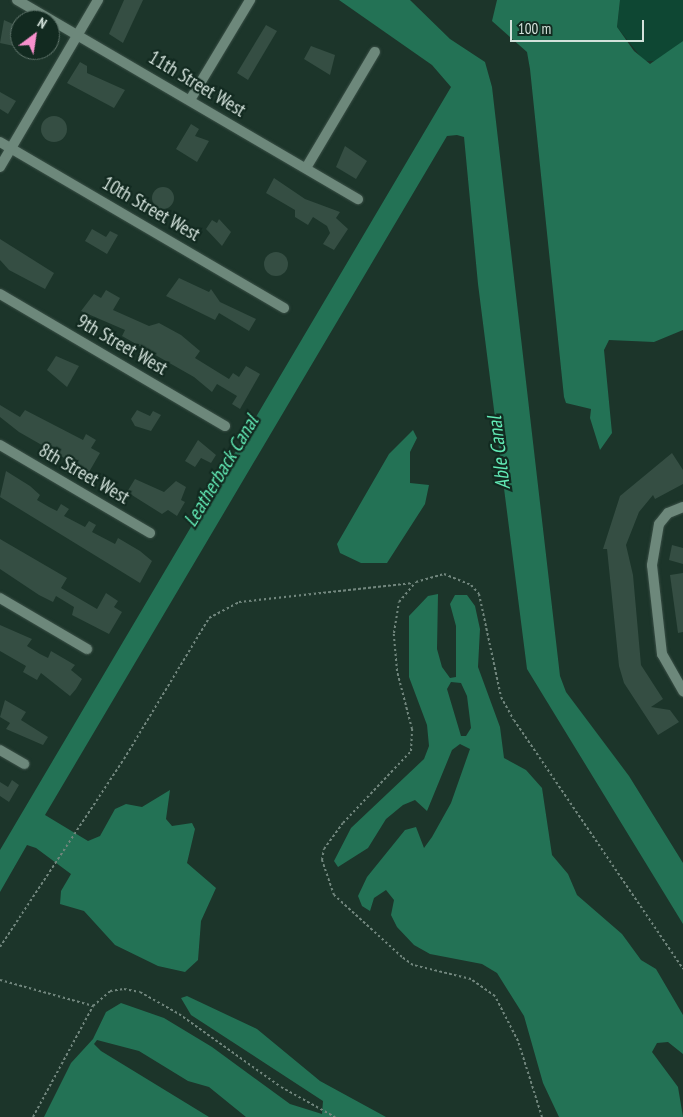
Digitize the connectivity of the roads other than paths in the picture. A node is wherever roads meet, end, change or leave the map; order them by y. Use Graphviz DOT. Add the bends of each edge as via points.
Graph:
graph roads {
  1 [pos="17,0"];
  2 [pos="98,0"];
  3 [pos="250,0"];
  4 [pos="77,36"];
  5 [pos="375,52"];
  6 [pos="190,100"];
  7 [pos="0,142"];
  8 [pos="11,149"];
  9 [pos="0,167"];
  10 [pos="306,168"];
  11 [pos="358,199"];
  12 [pos="0,294"];
  13 [pos="284,308"];
  14 [pos="226,426"];
  15 [pos="0,446"];
  16 [pos="683,507"];
  17 [pos="150,533"];
  18 [pos="0,598"];
  19 [pos="87,649"];
  20 [pos="683,690"];
  21 [pos="0,750"];
  22 [pos="24,764"];
  1 -- 4 [label="street, 11th Street West"];
  2 -- 4 [label="street"];
  3 -- 6 [label="street"];
  4 -- 6 [label="street, 11th Street West"];
  4 -- 8 [label="street"];
  5 -- 10 [label="street"];
  6 -- 10 [label="street, 11th Street West"];
  7 -- 8 [label="street, 10th Street West"];
  8 -- 9 [label="street"];
  8 -- 13 [label="street, 10th Street West"];
  10 -- 11 [label="street, 11th Street West"];
  12 -- 14 [label="street, 9th Street West"];
  15 -- 17 [label="street, 8th Street West"];
  16 -- 20 [label="street" via="668,513 659,524 652,565 662,654"];
  18 -- 19 [label="street"];
  21 -- 22 [label="street"];
}
